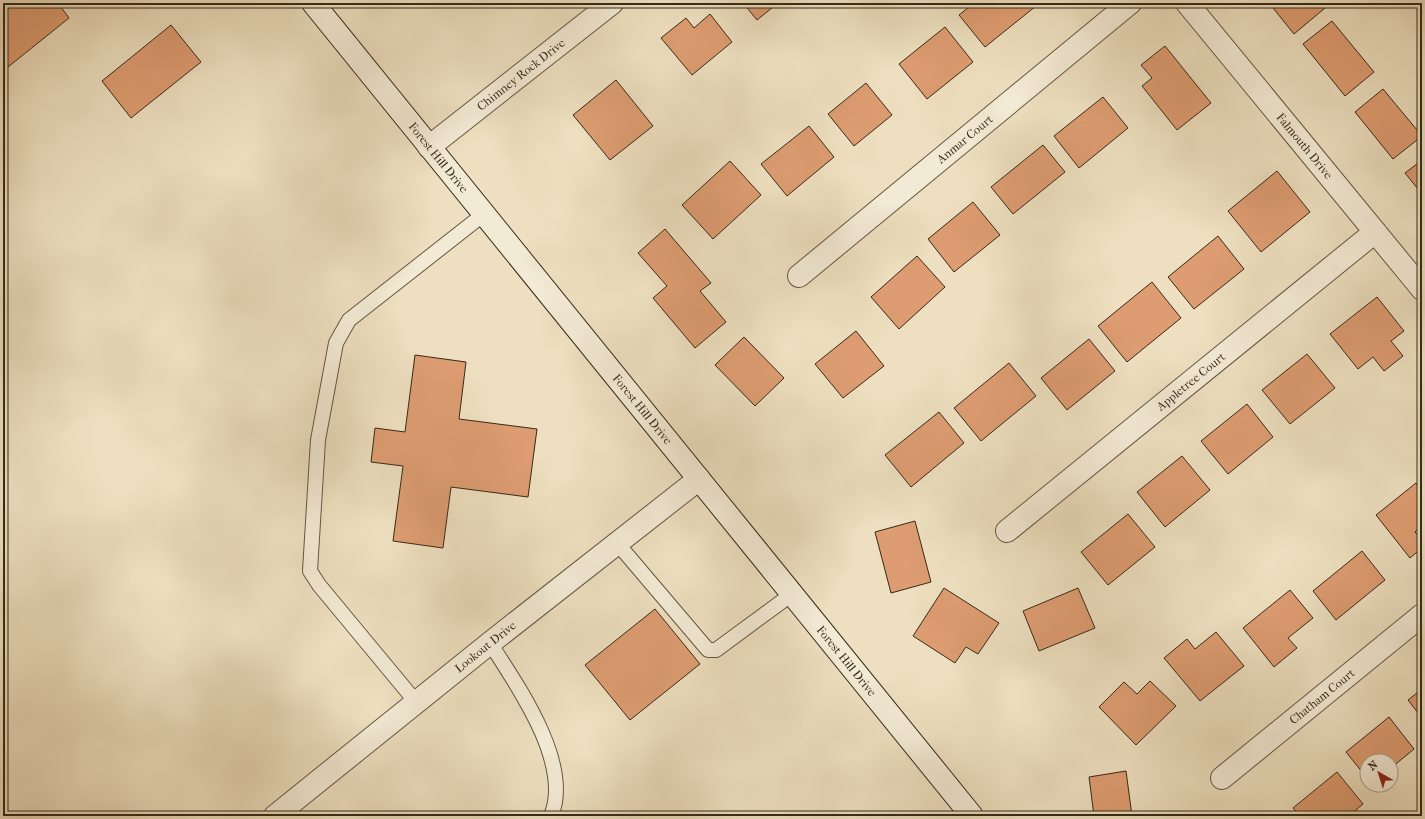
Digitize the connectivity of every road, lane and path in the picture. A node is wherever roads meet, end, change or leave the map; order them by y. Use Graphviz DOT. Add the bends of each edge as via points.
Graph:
graph roads {
  1 [pos="313,3"];
  2 [pos="612,3"];
  3 [pos="1130,3"];
  4 [pos="1187,3"];
  5 [pos="429,146"];
  6 [pos="484,214"];
  7 [pos="1375,232"];
  8 [pos="799,276"];
  9 [pos="1422,289"];
  10 [pos="699,479"];
  11 [pos="1007,531"];
  12 [pos="617,543"];
  13 [pos="792,594"];
  14 [pos="1422,615"];
  15 [pos="490,642"];
  16 [pos="416,702"];
  17 [pos="1222,778"];
  18 [pos="274,816"];
  19 [pos="551,816"];
  20 [pos="972,816"];
  1 -- 5 [label="street, Forest Hill Drive"];
  2 -- 5 [label="street, Chimney Rock Drive"];
  3 -- 8 [label="street, Anmar Court"];
  4 -- 7 [label="street, Falmouth Drive"];
  5 -- 6 [label="street, Forest Hill Drive"];
  6 -- 10 [label="street, Forest Hill Drive"];
  6 -- 16 [label="lane" via="349,320 336,343 318,440 310,570 319,585"];
  7 -- 9 [label="street, Falmouth Drive"];
  7 -- 11 [label="street, Appletree Court"];
  10 -- 12 [label="street, Lookout Drive"];
  10 -- 13 [label="street, Forest Hill Drive"];
  12 -- 13 [label="lane" via="708,650 716,650"];
  12 -- 15 [label="street, Lookout Drive"];
  13 -- 20 [label="street, Forest Hill Drive"];
  14 -- 17 [label="street, Chatham Court"];
  15 -- 16 [label="street, Lookout Drive"];
  15 -- 19 [label="lane" via="534,712 553,766 556,803"];
  16 -- 18 [label="street, Lookout Drive"];
}
